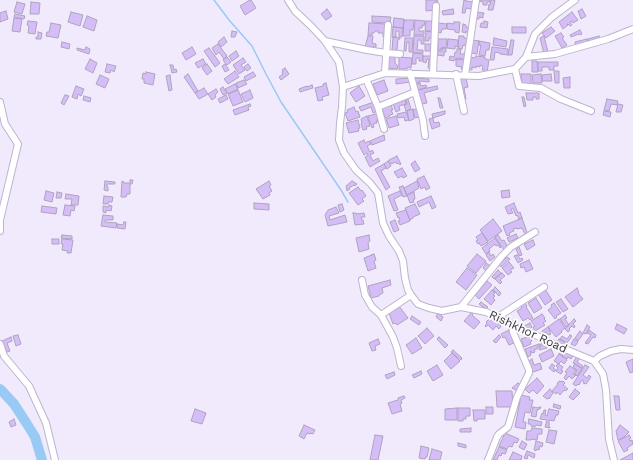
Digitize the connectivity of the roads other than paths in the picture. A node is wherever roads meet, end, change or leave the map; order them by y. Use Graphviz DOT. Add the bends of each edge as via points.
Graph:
graph roads {
  1 [pos="288,0"];
  2 [pos="476,0"];
  3 [pos="575,0"];
  4 [pos="436,6"];
  5 [pos="388,25"];
  6 [pos="633,29"];
  7 [pos="325,40"];
  8 [pos="386,53"];
  9 [pos="400,54"];
  10 [pos="526,57"];
  11 [pos="515,68"];
  12 [pos="385,73"];
  13 [pos="410,73"];
  14 [pos="433,74"];
  15 [pos="456,74"];
  16 [pos="465,75"];
  17 [pos="366,79"];
  18 [pos="343,87"];
  19 [pos="415,92"];
  20 [pos="0,102"];
  21 [pos="378,107"];
  22 [pos="464,111"];
  23 [pos="591,111"];
  24 [pos="384,129"];
  25 [pos="425,136"];
  26 [pos="0,220"];
  27 [pos="0,231"];
  28 [pos="535,232"];
  29 [pos="362,280"];
  30 [pos="544,287"];
  31 [pos="411,295"];
  32 [pos="461,307"];
  33 [pos="381,315"];
  34 [pos="498,317"];
  35 [pos="512,325"];
  36 [pos="0,344"];
  37 [pos="633,350"];
  38 [pos="594,361"];
  39 [pos="401,366"];
  40 [pos="55,460"];
  41 [pos="488,460"];
  42 [pos="614,460"];
  1 -- 7 [label="street"];
  2 -- 16 [label="street"];
  3 -- 10 [label="street" via="535,34"];
  4 -- 14 [label="street"];
  5 -- 8 [label="street"];
  6 -- 10 [label="street" via="555,54"];
  7 -- 8 [label="street"];
  7 -- 18 [label="street" via="339,62"];
  8 -- 9 [label="street"];
  8 -- 12 [label="street"];
  10 -- 11 [label="street"];
  11 -- 16 [label="street" via="480,76"];
  11 -- 23 [label="street" via="519,86 542,88"];
  12 -- 13 [label="street"];
  12 -- 17 [label="street"];
  13 -- 14 [label="street"];
  13 -- 19 [label="street"];
  14 -- 15 [label="street"];
  15 -- 16 [label="street"];
  15 -- 22 [label="street"];
  17 -- 18 [label="street"];
  17 -- 21 [label="street"];
  18 -- 31 [label="street" via="339,140 344,154 378,193 383,223 403,261 406,284"];
  19 -- 21 [label="street"];
  19 -- 25 [label="street"];
  20 -- 26 [label="street" via="5,124 18,144"];
  21 -- 24 [label="street"];
  26 -- 27 [label="street"];
  28 -- 32 [label="street" via="502,256"];
  29 -- 33 [label="street" via="365,295 372,307"];
  30 -- 34 [label="street"];
  31 -- 32 [label="street, Rishkhor Road" via="418,304 442,312"];
  31 -- 33 [label="street"];
  32 -- 34 [label="street, Rishkhor Road"];
  33 -- 39 [label="street" via="394,337"];
  34 -- 35 [label="street, Rishkhor Road"];
  35 -- 38 [label="street, Rishkhor Road"];
  35 -- 41 [label="street" via="529,370 508,427 497,437"];
  36 -- 40 [label="street" via="4,356 29,386 46,423"];
  37 -- 38 [label="street" via="610,351"];
  38 -- 42 [label="street" via="603,374 609,439"];
}
